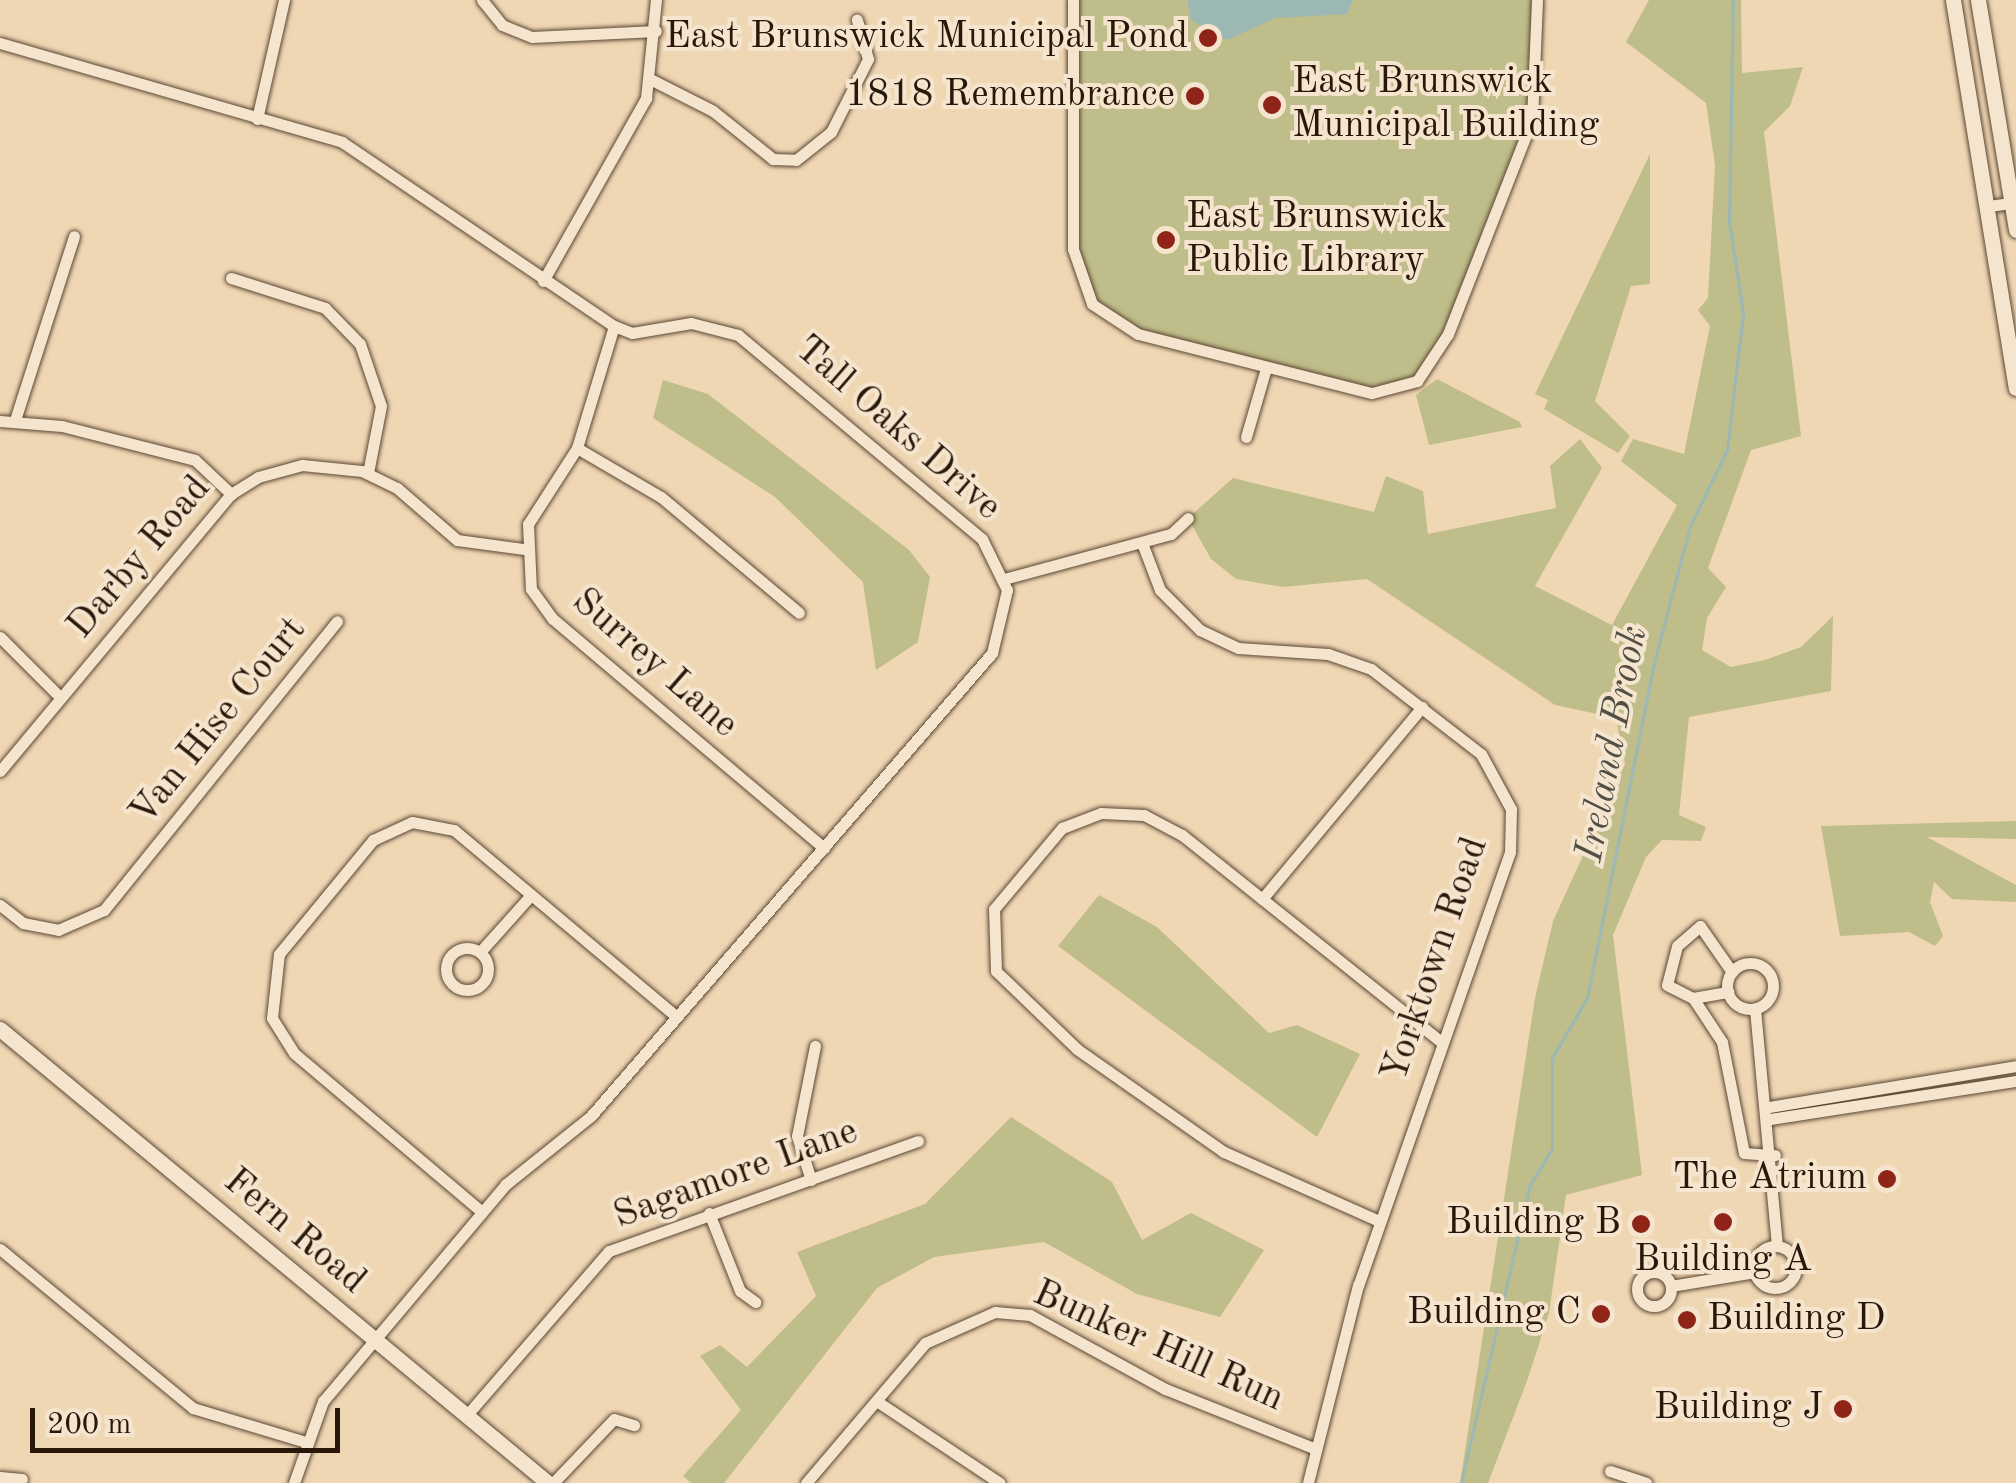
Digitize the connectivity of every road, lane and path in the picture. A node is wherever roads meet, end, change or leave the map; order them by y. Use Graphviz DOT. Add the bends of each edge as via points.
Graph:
graph roads {
  1 [pos="284,0"];
  2 [pos="482,0"];
  3 [pos="656,0"];
  4 [pos="1074,0"];
  5 [pos="1537,0"];
  6 [pos="1954,0"];
  7 [pos="1978,0"];
  8 [pos="857,20"];
  9 [pos="656,32"];
  10 [pos="0,43"];
  11 [pos="652,80"];
  12 [pos="257,118"];
  13 [pos="2014,203"];
  14 [pos="1989,206"];
  15 [pos="2016,230"];
  16 [pos="74,236"];
  17 [pos="232,278"];
  18 [pos="542,281"];
  19 [pos="614,326"];
  20 [pos="1266,368"];
  21 [pos="2016,388"];
  22 [pos="15,420"];
  23 [pos="0,421"];
  24 [pos="1246,436"];
  25 [pos="577,448"];
  26 [pos="368,474"];
  27 [pos="231,494"];
  28 [pos="1188,518"];
  29 [pos="1142,544"];
  30 [pos="524,550"];
  31 [pos="1004,579"];
  32 [pos="800,613"];
  33 [pos="337,622"];
  34 [pos="0,637"];
  35 [pos="61,698"];
  36 [pos="1422,707"];
  37 [pos="0,771"];
  38 [pos="824,848"];
  39 [pos="532,894"];
  40 [pos="1262,900"];
  41 [pos="0,904"];
  42 [pos="480,952"];
  43 [pos="1732,972"];
  44 [pos="1728,992"];
  45 [pos="1694,998"];
  46 [pos="1756,1009"];
  47 [pos="678,1017"];
  48 [pos="0,1029"];
  49 [pos="1441,1042"];
  50 [pos="815,1046"];
  51 [pos="2016,1066"];
  52 [pos="2016,1081"];
  53 [pos="1770,1113"];
  54 [pos="918,1141"];
  55 [pos="1774,1155"];
  56 [pos="812,1180"];
  57 [pos="482,1212"];
  58 [pos="709,1212"];
  59 [pos="1379,1221"];
  60 [pos="1777,1245"];
  61 [pos="0,1248"];
  62 [pos="1755,1272"];
  63 [pos="1671,1286"];
  64 [pos="755,1302"];
  65 [pos="374,1340"];
  66 [pos="878,1402"];
  67 [pos="466,1416"];
  68 [pos="634,1425"];
  69 [pos="302,1441"];
  70 [pos="1316,1449"];
  71 [pos="1610,1470"];
  72 [pos="0,1477"];
  73 [pos="22,1479"];
  74 [pos="294,1483"];
  75 [pos="550,1483"];
  76 [pos="806,1483"];
  77 [pos="1000,1483"];
  78 [pos="1308,1483"];
  79 [pos="1646,1483"];
  1 -- 12 [label="street"];
  2 -- 9 [label="street" via="502,25 532,37"];
  3 -- 9 [label="street"];
  4 -- 20 [label="street" via="1074,249 1082,288 1129,332"];
  5 -- 20 [label="street" via="1532,120 1426,372 1372,393"];
  6 -- 14 [label="street"];
  7 -- 13 [label="street"];
  8 -- 11 [label="street" via="868,59 831,132 796,160 773,159 713,111"];
  9 -- 11 [label="street"];
  10 -- 12 [label="street"];
  11 -- 18 [label="street"];
  12 -- 18 [label="street" via="376,160"];
  13 -- 14 [label="street"];
  13 -- 15 [label="street"];
  14 -- 21 [label="street"];
  16 -- 22 [label="street"];
  17 -- 26 [label="street" via="325,308 360,344 381,406"];
  18 -- 19 [label="street"];
  19 -- 25 [label="street"];
  19 -- 31 [label="street, Tall Oaks Drive" via="705,324 754,346 982,539"];
  20 -- 24 [label="street"];
  22 -- 23 [label="street"];
  22 -- 27 [label="street" via="195,460"];
  25 -- 30 [label="street" via="532,514"];
  25 -- 32 [label="street" via="662,498"];
  26 -- 27 [label="street, Darby Road" via="302,465"];
  26 -- 30 [label="street, Darby Road" via="457,540"];
  27 -- 35 [label="street, Darby Road"];
  28 -- 29 [label="street"];
  29 -- 31 [label="street"];
  29 -- 36 [label="street, Yorktown Road" via="1168,601 1212,638 1252,652 1343,658"];
  30 -- 38 [label="street, Surrey Lane" via="531,588 552,619"];
  31 -- 38 [label="street, Tall Oaks Drive" via="1006,618 992,653"];
  33 -- 41 [label="street, Van Hise Court" via="104,910 74,928 38,928"];
  34 -- 35 [label="street"];
  35 -- 37 [label="street, Darby Road"];
  36 -- 40 [label="street"];
  36 -- 49 [label="street, Yorktown Road" via="1488,762 1512,820 1506,862"];
  38 -- 47 [label="street, Tall Oaks Drive"];
  39 -- 42 [label="street"];
  39 -- 47 [label="street"];
  39 -- 57 [label="street" via="454,830 405,823 366,848 270,977 272,1018 288,1047"];
  40 -- 49 [label="street"];
  40 -- 59 [label="street" via="1164,823 1091,815 1053,834 1008,884 992,918 991,954 1023,1001 1174,1121"];
  43 -- 44 [label="street"];
  43 -- 45 [label="street" via="1700,926 1687,933 1667,985"];
  43 -- 46 [label="street" via="1754,963 1772,978 1772,993"];
  44 -- 45 [label="street"];
  44 -- 46 [label="street"];
  45 -- 55 [label="street" via="1722,1042 1744,1153"];
  46 -- 53 [label="street"];
  47 -- 57 [label="street, Tall Oaks Drive" via="591,1116 532,1159"];
  48 -- 65 [label="street, Fern Road"];
  49 -- 59 [label="street, Yorktown Road"];
  50 -- 56 [label="street" via="798,1136"];
  51 -- 53 [label="street"];
  52 -- 53 [label="street"];
  53 -- 55 [label="street"];
  54 -- 56 [label="street, Sagamore Lane"];
  55 -- 60 [label="street"];
  56 -- 58 [label="street, Sagamore Lane"];
  57 -- 65 [label="street, Tall Oaks Drive"];
  58 -- 64 [label="street" via="740,1291"];
  58 -- 67 [label="street, Sagamore Lane" via="601,1258"];
  59 -- 70 [label="street, Yorktown Road"];
  60 -- 62 [label="street" via="1759,1253"];
  60 -- 62 [label="street" via="1795,1258 1791,1281 1768,1286"];
  61 -- 69 [label="street" via="193,1408"];
  62 -- 63 [label="street"];
  65 -- 67 [label="street, Fern Road"];
  65 -- 69 [label="street, Tall Oaks Drive"];
  66 -- 70 [label="street, Bunker Hill Run" via="940,1330 1016,1312 1165,1388"];
  66 -- 76 [label="street, Bunker Hill Run"];
  66 -- 77 [label="street"];
  67 -- 75 [label="street, Fern Road"];
  68 -- 75 [label="street" via="614,1420"];
  69 -- 74 [label="street, Tall Oaks Drive"];
  70 -- 78 [label="street, Yorktown Road"];
  71 -- 79 [label="street"];
  72 -- 73 [label="street"];
}
